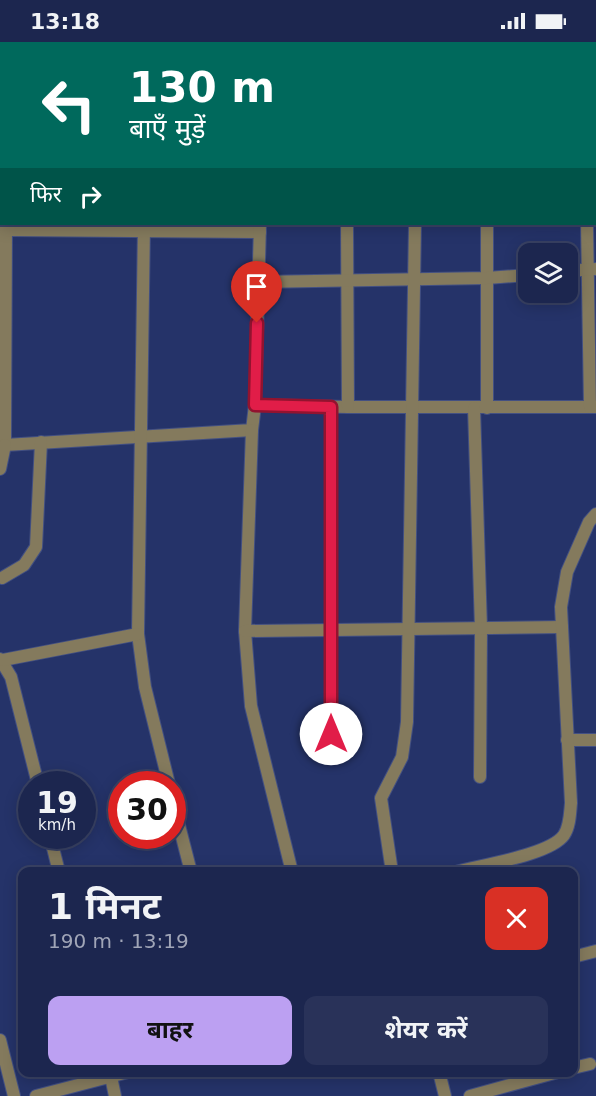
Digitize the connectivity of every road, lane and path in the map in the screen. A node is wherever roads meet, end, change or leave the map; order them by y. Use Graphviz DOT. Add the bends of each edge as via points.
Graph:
graph roads {
  1 [pos="347,225"];
  2 [pos="415,225"];
  3 [pos="487,225"];
  4 [pos="587,225"];
  5 [pos="6,227"];
  6 [pos="144,227"];
  7 [pos="260,228"];
  8 [pos="2,264"];
  9 [pos="592,270"];
  10 [pos="518,276"];
  11 [pos="487,278"];
  12 [pos="414,279"];
  13 [pos="348,281"];
  14 [pos="258,282"];
  15 [pos="3,369"];
  16 [pos="255,405"];
  17 [pos="331,407"];
  18 [pos="348,407"];
  19 [pos="593,407"];
  20 [pos="411,408"];
  21 [pos="474,408"];
  22 [pos="488,408"];
  23 [pos="252,430"];
  24 [pos="141,437"];
  25 [pos="41,442"];
  26 [pos="5,445"];
  27 [pos="0,469"];
  28 [pos="596,514"];
  29 [pos="2,578"];
  30 [pos="562,627"];
  31 [pos="481,628"];
  32 [pos="331,630"];
  33 [pos="408,630"];
  34 [pos="245,632"];
  35 [pos="138,634"];
  36 [pos="1,660"];
  37 [pos="567,740"];
  38 [pos="596,740"];
  39 [pos="331,755"];
  40 [pos="35,771"];
  41 [pos="166,771"];
  42 [pos="480,777"];
  43 [pos="53,849"];
  44 [pos="185,849"];
  45 [pos="58,867"];
  46 [pos="190,867"];
  47 [pos="291,867"];
  48 [pos="391,867"];
  49 [pos="475,867"];
  50 [pos="596,951"];
  51 [pos="578,956"];
  52 [pos="0,1040"];
  53 [pos="590,1064"];
  54 [pos="578,1067"];
  55 [pos="103,1077"];
  56 [pos="111,1077"];
  57 [pos="440,1077"];
  58 [pos="540,1077"];
  59 [pos="14,1096"];
  60 [pos="36,1096"];
  61 [pos="116,1096"];
  62 [pos="446,1096"];
  63 [pos="470,1096"];
  1 -- 13 [label="street"];
  2 -- 12 [label="street"];
  3 -- 11 [label="street"];
  4 -- 9 [label="street"];
  5 -- 6 [label="street"];
  5 -- 8 [label="street"];
  6 -- 7 [label="street"];
  6 -- 24 [label="street"];
  7 -- 14 [label="street"];
  8 -- 15 [label="street"];
  9 -- 19 [label="street"];
  10 -- 11 [label="street"];
  11 -- 12 [label="street"];
  11 -- 22 [label="street"];
  12 -- 13 [label="street"];
  12 -- 20 [label="street"];
  13 -- 14 [label="street"];
  13 -- 18 [label="street"];
  14 -- 16 [label="street"];
  15 -- 26 [label="street"];
  16 -- 17 [label="street"];
  16 -- 23 [label="street"];
  17 -- 18 [label="street"];
  17 -- 32 [label="street"];
  18 -- 20 [label="street"];
  19 -- 22 [label="street"];
  20 -- 21 [label="street"];
  20 -- 33 [label="street"];
  21 -- 22 [label="street"];
  21 -- 31 [label="street"];
  23 -- 24 [label="street"];
  23 -- 34 [label="street"];
  24 -- 25 [label="street"];
  24 -- 35 [label="street"];
  25 -- 26 [label="street"];
  25 -- 29 [label="street" via="36,546 24,565"];
  26 -- 27 [label="street"];
  28 -- 30 [label="street" via="567,572"];
  30 -- 31 [label="street"];
  30 -- 37 [label="street"];
  31 -- 33 [label="street"];
  31 -- 42 [label="street"];
  32 -- 33 [label="street"];
  32 -- 34 [label="street"];
  32 -- 39 [label="street"];
  33 -- 48 [label="street" via="405,743 398,769 381,798"];
  34 -- 47 [label="street" via="251,706"];
  35 -- 36 [label="street"];
  35 -- 41 [label="street" via="145,687"];
  36 -- 40 [label="street" via="11,677"];
  37 -- 38 [label="street"];
  37 -- 49 [label="street" via="571,802 564,835 535,851"];
  43 -- 45 [label="street"];
  44 -- 46 [label="street"];
  50 -- 51 [label="street"];
  52 -- 59 [label="street"];
  53 -- 54 [label="street"];
  55 -- 60 [label="street"];
  56 -- 61 [label="street"];
  57 -- 62 [label="street"];
  58 -- 63 [label="street"];
}
